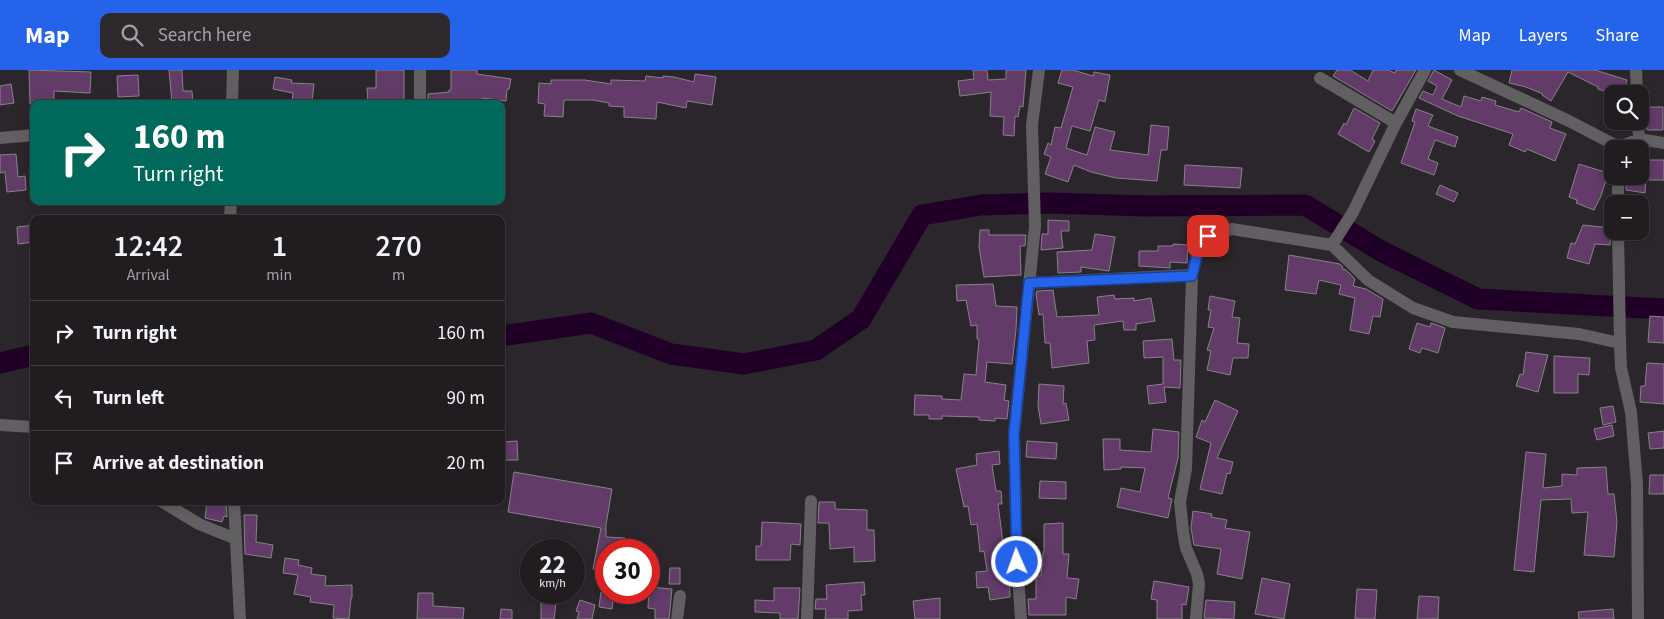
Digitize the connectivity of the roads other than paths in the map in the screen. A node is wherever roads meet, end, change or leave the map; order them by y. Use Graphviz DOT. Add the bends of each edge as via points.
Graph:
graph roads {
  1 [pos="233,70"];
  2 [pos="420,70"];
  3 [pos="1039,70"];
  4 [pos="1425,70"];
  5 [pos="1460,70"];
  6 [pos="1636,70"];
  7 [pos="1320,78"];
  8 [pos="1637,85"];
  9 [pos="232,100"];
  10 [pos="420,100"];
  11 [pos="1396,123"];
  12 [pos="1638,130"];
  13 [pos="30,136"];
  14 [pos="0,138"];
  15 [pos="1604,140"];
  16 [pos="1639,140"];
  17 [pos="1649,141"];
  18 [pos="1664,143"];
  19 [pos="1618,240"];
  20 [pos="1335,242"];
  21 [pos="1192,276"];
  22 [pos="1029,283"];
  23 [pos="1620,343"];
  24 [pos="0,425"];
  25 [pos="30,427"];
  26 [pos="811,501"];
  27 [pos="168,505"];
  28 [pos="234,505"];
  29 [pos="236,544"];
  30 [pos="680,596"];
  31 [pos="240,619"];
  32 [pos="677,619"];
  33 [pos="807,619"];
  34 [pos="1021,619"];
  35 [pos="1196,619"];
  36 [pos="1638,619"];
  1 -- 9 [label="street"];
  2 -- 10 [label="street"];
  3 -- 22 [label="street" via="1032,126 1035,226"];
  4 -- 11 [label="street"];
  5 -- 15 [label="street"];
  6 -- 8 [label="street"];
  7 -- 11 [label="street"];
  11 -- 20 [label="street"];
  12 -- 16 [label="street"];
  13 -- 14 [label="street"];
  17 -- 18 [label="street"];
  19 -- 23 [label="street"];
  20 -- 21 [label="street" via="1232,229 1208,236 1200,242"];
  20 -- 23 [label="street" via="1368,280 1413,308 1452,322 1579,334"];
  21 -- 22 [label="street"];
  21 -- 35 [label="street" via="1186,469 1180,502 1182,531 1199,584"];
  22 -- 34 [label="street" via="1014,434"];
  23 -- 36 [label="street" via="1621,368 1631,412 1637,484"];
  24 -- 25 [label="street"];
  26 -- 33 [label="street"];
  27 -- 29 [label="street"];
  28 -- 29 [label="street"];
  29 -- 31 [label="street"];
  30 -- 32 [label="street"];
}
